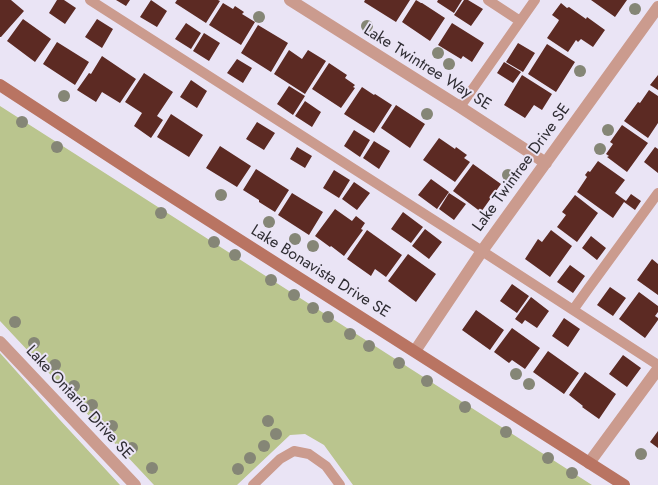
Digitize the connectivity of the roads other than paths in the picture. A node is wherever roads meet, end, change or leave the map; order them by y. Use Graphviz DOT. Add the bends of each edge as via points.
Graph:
graph roads {
  1 [pos="90,0"];
  2 [pos="290,0"];
  3 [pos="488,0"];
  4 [pos="535,0"];
  5 [pos="658,7"];
  6 [pos="520,21"];
  7 [pos="0,85"];
  8 [pos="460,107"];
  9 [pos="546,163"];
  10 [pos="658,193"];
  11 [pos="482,251"];
  12 [pos="574,310"];
  13 [pos="0,342"];
  14 [pos="415,351"];
  15 [pos="658,365"];
  16 [pos="658,369"];
  17 [pos="589,463"];
  18 [pos="135,485"];
  19 [pos="253,485"];
  20 [pos="340,485"];
  21 [pos="624,485"];
  1 -- 11 [label="lane"];
  2 -- 8 [label="street, Lake Twintree Way SE"];
  3 -- 6 [label="lane"];
  4 -- 6 [label="lane"];
  5 -- 9 [label="street, Lake Twintree Drive SE"];
  6 -- 8 [label="lane"];
  7 -- 14 [label="street, Lake Bonavista Drive SE"];
  8 -- 9 [label="street, Lake Twintree Way SE"];
  9 -- 11 [label="street, Lake Twintree Drive SE"];
  10 -- 12 [label="lane"];
  11 -- 12 [label="lane"];
  11 -- 14 [label="street, Lake Twintree Drive SE"];
  12 -- 15 [label="lane"];
  13 -- 18 [label="street, Lake Ontario Drive SE"];
  14 -- 17 [label="street, Lake Bonavista Drive SE"];
  16 -- 17 [label="street"];
  17 -- 21 [label="street, Lake Bonavista Drive SE"];
  19 -- 20 [label="lane" via="280,459 294,451 309,454 326,466"];
}
